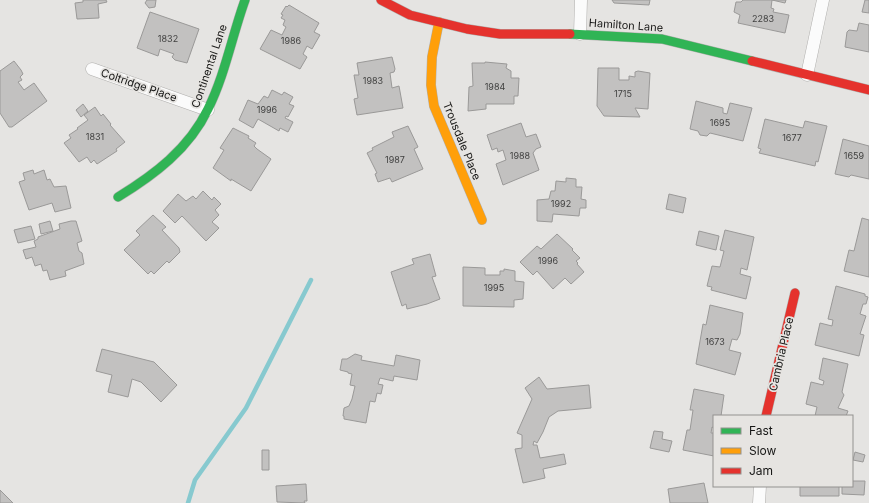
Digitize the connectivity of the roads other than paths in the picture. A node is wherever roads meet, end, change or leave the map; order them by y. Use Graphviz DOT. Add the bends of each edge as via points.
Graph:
graph roads {
  1 [pos="245,0"];
  2 [pos="382,0"];
  3 [pos="581,0"];
  4 [pos="824,0"];
  5 [pos="439,22"];
  6 [pos="580,34"];
  7 [pos="92,69"];
  8 [pos="808,76"];
  9 [pos="869,90"];
  10 [pos="208,110"];
  11 [pos="118,197"];
  12 [pos="482,220"];
  13 [pos="795,293"];
  14 [pos="766,415"];
  15 [pos="760,487"];
  16 [pos="759,503"];
  1 -- 10 [label="street, Continental Lane"];
  2 -- 5 [label="street, Hamilton Lane" via="410,15"];
  3 -- 6 [label="street"];
  4 -- 8 [label="street"];
  5 -- 6 [label="street, Hamilton Lane" via="500,34"];
  5 -- 12 [label="street, Trousdale Place" via="432,57 431,85 434,106"];
  6 -- 8 [label="street, Hamilton Lane" via="662,39"];
  7 -- 10 [label="street, Coltridge Place"];
  8 -- 9 [label="street, Hamilton Lane"];
  10 -- 11 [label="street, Continental Lane" via="191,137 170,161 148,179"];
  13 -- 14 [label="street, Cambria Place"];
  15 -- 16 [label="street"];
}
